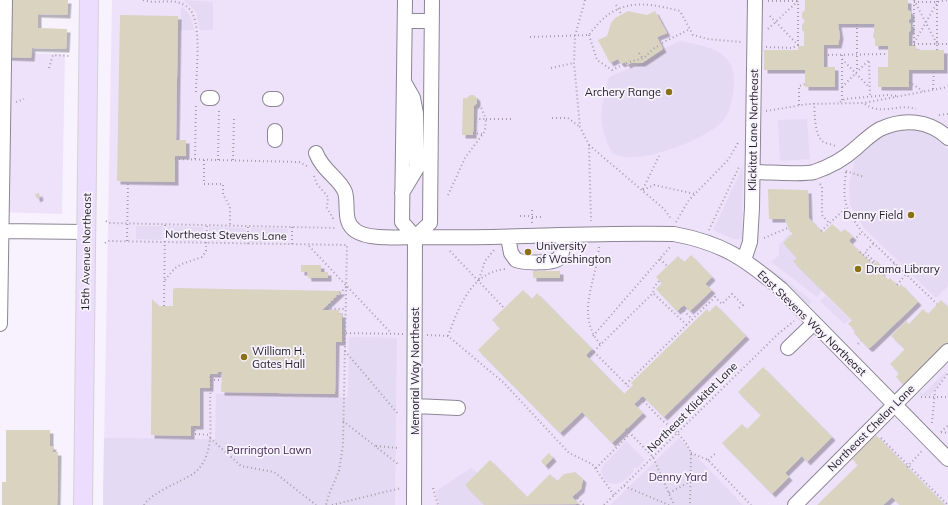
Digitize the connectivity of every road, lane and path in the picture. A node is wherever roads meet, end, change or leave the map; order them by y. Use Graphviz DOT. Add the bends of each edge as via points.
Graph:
graph roads {
  1 [pos="5,0"];
  2 [pos="89,0"];
  3 [pos="143,0"];
  4 [pos="405,0"];
  5 [pos="432,0"];
  6 [pos="585,0"];
  7 [pos="798,0"];
  8 [pos="948,0"];
  9 [pos="638,1"];
  10 [pos="756,1"];
  11 [pos="771,1"];
  12 [pos="914,1"];
  13 [pos="937,1"];
  14 [pos="628,2"];
  15 [pos="616,5"];
  16 [pos="621,14"];
  17 [pos="405,21"];
  18 [pos="432,21"];
  19 [pos="776,22"];
  20 [pos="926,23"];
  21 [pos="857,24"];
  22 [pos="690,28"];
  23 [pos="589,35"];
  24 [pos="575,36"];
  25 [pos="530,37"];
  26 [pos="196,38"];
  27 [pos="754,42"];
  28 [pos="662,43"];
  29 [pos="937,44"];
  30 [pos="948,44"];
  31 [pos="914,45"];
  32 [pos="658,46"];
  33 [pos="798,46"];
  34 [pos="937,50"];
  35 [pos="639,53"];
  36 [pos="869,54"];
  37 [pos="888,54"];
  38 [pos="824,55"];
  39 [pos="842,55"];
  40 [pos="857,55"];
  41 [pos="70,56"];
  42 [pos="643,58"];
  43 [pos="842,59"];
  44 [pos="869,60"];
  45 [pos="574,63"];
  46 [pos="49,68"];
  47 [pos="551,68"];
  48 [pos="934,70"];
  49 [pos="857,73"];
  50 [pos="909,82"];
  51 [pos="805,84"];
  52 [pos="842,87"];
  53 [pos="948,87"];
  54 [pos="870,88"];
  55 [pos="933,90"];
  56 [pos="924,91"];
  57 [pos="870,96"];
  58 [pos="896,96"];
  59 [pos="213,100"];
  60 [pos="842,100"];
  61 [pos="839,102"];
  62 [pos="814,103"];
  63 [pos="799,105"];
  64 [pos="474,107"];
  65 [pos="234,117"];
  66 [pos="753,117"];
  67 [pos="552,118"];
  68 [pos="486,119"];
  69 [pos="512,119"];
  70 [pos="580,127"];
  71 [pos="483,134"];
  72 [pos="948,138"];
  73 [pos="589,145"];
  74 [pos="753,146"];
  75 [pos="316,153"];
  76 [pos="846,155"];
  77 [pos="182,156"];
  78 [pos="659,156"];
  79 [pos="175,159"];
  80 [pos="182,159"];
  81 [pos="204,160"];
  82 [pos="218,160"];
  83 [pos="232,160"];
  84 [pos="311,171"];
  85 [pos="846,171"];
  86 [pos="753,172"];
  87 [pos="812,172"];
  88 [pos="313,174"];
  89 [pos="864,177"];
  90 [pos="128,182"];
  91 [pos="643,190"];
  92 [pos="695,194"];
  93 [pos="448,195"];
  94 [pos="846,208"];
  95 [pos="532,210"];
  96 [pos="520,216"];
  97 [pos="532,216"];
  98 [pos="544,217"];
  99 [pos="106,221"];
  100 [pos="127,223"];
  101 [pos="829,223"];
  102 [pos="165,224"];
  103 [pos="207,225"];
  104 [pos="336,225"];
  105 [pos="230,226"];
  106 [pos="248,226"];
  107 [pos="292,226"];
  108 [pos="532,226"];
  109 [pos="591,226"];
  110 [pos="788,228"];
  111 [pos="1,231"];
  112 [pos="709,231"];
  113 [pos="821,231"];
  114 [pos="86,232"];
  115 [pos="340,232"];
  116 [pos="862,232"];
  117 [pos="564,236"];
  118 [pos="415,237"];
  119 [pos="851,239"];
  120 [pos="127,241"];
  121 [pos="503,241"];
  122 [pos="165,242"];
  123 [pos="750,242"];
  124 [pos="105,243"];
  125 [pos="206,243"];
  126 [pos="874,243"];
  127 [pos="248,244"];
  128 [pos="292,244"];
  129 [pos="599,244"];
  130 [pos="673,244"];
  131 [pos="308,245"];
  132 [pos="449,250"];
  133 [pos="860,252"];
  134 [pos="660,258"];
  135 [pos="744,260"];
  136 [pos="895,263"];
  137 [pos="667,266"];
  138 [pos="508,268"];
  139 [pos="882,271"];
  140 [pos="906,274"];
  141 [pos="479,280"];
  142 [pos="660,280"];
  143 [pos="165,281"];
  144 [pos="897,285"];
  145 [pos="347,286"];
  146 [pos="653,293"];
  147 [pos="937,304"];
  148 [pos="164,306"];
  149 [pos="504,308"];
  150 [pos="681,308"];
  151 [pos="739,308"];
  152 [pos="346,309"];
  153 [pos="692,319"];
  154 [pos="794,321"];
  155 [pos="814,323"];
  156 [pos="0,324"];
  157 [pos="685,326"];
  158 [pos="688,327"];
  159 [pos="342,333"];
  160 [pos="346,333"];
  161 [pos="391,333"];
  162 [pos="405,334"];
  163 [pos="426,334"];
  164 [pos="448,336"];
  165 [pos="593,336"];
  166 [pos="861,341"];
  167 [pos="858,344"];
  168 [pos="601,345"];
  169 [pos="788,348"];
  170 [pos="344,350"];
  171 [pos="948,351"];
  172 [pos="594,352"];
  173 [pos="588,357"];
  174 [pos="728,367"];
  175 [pos="948,373"];
  176 [pos="736,375"];
  177 [pos="210,376"];
  178 [pos="219,376"];
  179 [pos="210,380"];
  180 [pos="626,384"];
  181 [pos="630,388"];
  182 [pos="905,394"];
  183 [pos="948,397"];
  184 [pos="640,398"];
  185 [pos="934,398"];
  186 [pos="895,404"];
  187 [pos="415,406"];
  188 [pos="458,408"];
  189 [pos="399,415"];
  190 [pos="343,421"];
  191 [pos="932,423"];
  192 [pos="948,425"];
  193 [pos="195,426"];
  194 [pos="871,428"];
  195 [pos="626,430"];
  196 [pos="678,432"];
  197 [pos="941,432"];
  198 [pos="948,433"];
  199 [pos="630,434"];
  200 [pos="210,435"];
  201 [pos="938,435"];
  202 [pos="210,438"];
  203 [pos="375,446"];
  204 [pos="927,446"];
  205 [pos="398,448"];
  206 [pos="717,452"];
  207 [pos="691,453"];
  208 [pos="653,457"];
  209 [pos="948,459"];
  210 [pos="708,460"];
  211 [pos="398,464"];
  212 [pos="908,466"];
  213 [pos="596,468"];
  214 [pos="691,481"];
  215 [pos="624,486"];
  216 [pos="399,488"];
  217 [pos="433,488"];
  218 [pos="669,493"];
  219 [pos="575,495"];
  220 [pos="614,495"];
  221 [pos="83,505"];
  222 [pos="144,505"];
  223 [pos="316,505"];
  224 [pos="326,505"];
  225 [pos="332,505"];
  226 [pos="414,505"];
  227 [pos="438,505"];
  228 [pos="584,505"];
  229 [pos="604,505"];
  230 [pos="669,505"];
  231 [pos="674,505"];
  232 [pos="690,505"];
  233 [pos="751,505"];
  234 [pos="795,505"];
  235 [pos="948,505"];
  1 -- 111 [label="street"];
  2 -- 114 [label="main road, 15th Avenue Northeast"];
  3 -- 26 [label="path" via="185,5 193,15"];
  4 -- 17 [label="street"];
  5 -- 18 [label="street"];
  6 -- 24 [label="path"];
  7 -- 11 [label="path"];
  7 -- 19 [label="path"];
  7 -- 33 [label="path"];
  8 -- 13 [label="path"];
  9 -- 22 [label="path" via="658,2 680,11"];
  10 -- 11 [label="path"];
  10 -- 19 [label="path"];
  10 -- 27 [label="street, Klickitat Lane Northeast"];
  12 -- 13 [label="path"];
  12 -- 20 [label="path"];
  12 -- 31 [label="path"];
  13 -- 20 [label="path"];
  13 -- 29 [label="path"];
  14 -- 15 [label="path"];
  15 -- 16 [label="path"];
  15 -- 23 [label="path" via="599,18"];
  17 -- 18 [label="street"];
  17 -- 118 [label="street" via="404,82 413,98 416,113 417,168 402,193 402,222"];
  18 -- 118 [label="street" via="430,223"];
  19 -- 27 [label="path"];
  19 -- 33 [label="path"];
  20 -- 29 [label="path"];
  20 -- 31 [label="path"];
  21 -- 40 [label="path"];
  22 -- 27 [label="path" via="693,35 708,39"];
  22 -- 28 [label="path"];
  23 -- 24 [label="path"];
  23 -- 42 [label="path" via="597,60 612,70"];
  24 -- 25 [label="path"];
  24 -- 45 [label="path"];
  27 -- 33 [label="path" via="772,49"];
  27 -- 66 [label="street, Klickitat Lane Northeast"];
  29 -- 30 [label="path"];
  29 -- 31 [label="path"];
  29 -- 34 [label="path"];
  32 -- 42 [label="path"];
  35 -- 42 [label="path"];
  36 -- 37 [label="path"];
  36 -- 40 [label="path"];
  36 -- 44 [label="path"];
  38 -- 39 [label="path"];
  39 -- 40 [label="path"];
  39 -- 43 [label="path"];
  40 -- 49 [label="path"];
  41 -- 46 [label="path" via="53,55"];
  43 -- 49 [label="path"];
  43 -- 52 [label="path"];
  44 -- 49 [label="path"];
  44 -- 54 [label="path"];
  45 -- 47 [label="path"];
  45 -- 70 [label="path"];
  48 -- 55 [label="path"];
  49 -- 52 [label="path"];
  49 -- 54 [label="path"];
  50 -- 56 [label="path"];
  51 -- 63 [label="path" via="799,86"];
  52 -- 60 [label="path"];
  53 -- 55 [label="path"];
  54 -- 57 [label="path"];
  55 -- 56 [label="path"];
  56 -- 58 [label="path"];
  57 -- 58 [label="path"];
  57 -- 60 [label="path"];
  58 -- 61 [label="path" via="864,103"];
  59 -- 82 [label="path"];
  60 -- 61 [label="path"];
  61 -- 62 [label="path"];
  62 -- 63 [label="path"];
  62 -- 76 [label="path" via="816,127 823,142 833,145"];
  63 -- 66 [label="path" via="768,110"];
  64 -- 68 [label="path" via="481,107"];
  65 -- 83 [label="path"];
  66 -- 74 [label="street, Klickitat Lane Northeast"];
  66 -- 92 [label="path" via="728,160"];
  67 -- 70 [label="path" via="568,118"];
  68 -- 69 [label="path"];
  68 -- 71 [label="path"];
  68 -- 71 [label="path" via="475,119 474,133"];
  70 -- 73 [label="path"];
  71 -- 93 [label="path" via="465,158"];
  72 -- 76 [label="street" via="933,126 924,123 894,124 880,129"];
  73 -- 91 [label="path"];
  73 -- 109 [label="path"];
  74 -- 86 [label="street, Klickitat Lane Northeast"];
  74 -- 112 [label="path" via="741,163"];
  75 -- 118 [label="street, East Stevens Way Northeast" via="324,168 344,192 347,218 352,228 360,233 386,237"];
  76 -- 85 [label="path" via="849,161"];
  76 -- 87 [label="street"];
  77 -- 80 [label="path"];
  78 -- 91 [label="path"];
  79 -- 80 [label="path"];
  80 -- 81 [label="path"];
  81 -- 82 [label="path"];
  81 -- 105 [label="path" via="204,184 223,184 223,194 230,206"];
  82 -- 83 [label="path"];
  83 -- 84 [label="path" via="299,162 307,165"];
  85 -- 89 [label="path"];
  85 -- 94 [label="path"];
  86 -- 87 [label="street"];
  86 -- 123 [label="street, Klickitat Lane Northeast"];
  87 -- 101 [label="path" via="822,186 822,215"];
  88 -- 104 [label="path" via="317,184 328,197 327,208"];
  90 -- 100 [label="path"];
  91 -- 92 [label="path" via="654,186"];
  91 -- 92 [label="path" via="664,209 675,225"];
  94 -- 101 [label="path"];
  94 -- 116 [label="path"];
  95 -- 97 [label="path"];
  96 -- 97 [label="path"];
  97 -- 98 [label="path"];
  97 -- 108 [label="path"];
  99 -- 100 [label="path, Northeast Stevens Lane"];
  100 -- 102 [label="path, Northeast Stevens Lane"];
  100 -- 120 [label="path"];
  101 -- 113 [label="path"];
  102 -- 103 [label="path, Northeast Stevens Lane"];
  102 -- 122 [label="path"];
  103 -- 105 [label="path, Northeast Stevens Lane"];
  103 -- 125 [label="path"];
  105 -- 106 [label="path, Northeast Stevens Lane"];
  106 -- 107 [label="path, Northeast Stevens Lane"];
  106 -- 127 [label="path"];
  107 -- 115 [label="path, Northeast Stevens Lane" via="336,227"];
  107 -- 128 [label="path"];
  110 -- 123 [label="path"];
  111 -- 114 [label="street"];
  111 -- 156 [label="street"];
  114 -- 221 [label="main road, 15th Avenue Northeast"];
  116 -- 119 [label="path" via="853,241"];
  116 -- 126 [label="path"];
  117 -- 121 [label="street, East Stevens Way Northeast"];
  117 -- 121 [label="street" via="562,253 552,262 516,260"];
  117 -- 135 [label="street, East Stevens Way Northeast" via="674,234 706,241"];
  118 -- 121 [label="street, East Stevens Way Northeast"];
  118 -- 187 [label="street, Memorial Way Northeast"];
  120 -- 122 [label="path, Northeast Stevens Lane"];
  120 -- 124 [label="path, Northeast Stevens Lane"];
  121 -- 141 [label="path" via="485,261"];
  122 -- 125 [label="path, Northeast Stevens Lane"];
  122 -- 143 [label="path"];
  123 -- 135 [label="street, Klickitat Lane Northeast"];
  125 -- 127 [label="path, Northeast Stevens Lane"];
  125 -- 143 [label="path" via="206,251 202,257 179,266"];
  126 -- 133 [label="path" via="865,252 875,262"];
  126 -- 136 [label="path"];
  127 -- 128 [label="path, Northeast Stevens Lane"];
  128 -- 131 [label="path, Northeast Stevens Lane"];
  129 -- 165 [label="path" via="589,295 589,323"];
  130 -- 134 [label="path"];
  131 -- 145 [label="path"];
  131 -- 145 [label="path, Northeast Stevens Lane" via="347,246"];
  132 -- 141 [label="path"];
  134 -- 137 [label="path"];
  134 -- 165 [label="path"];
  135 -- 155 [label="street, East Stevens Way Northeast" via="781,289"];
  136 -- 139 [label="path" via="885,273"];
  136 -- 140 [label="path"];
  138 -- 141 [label="path" via="491,271"];
  140 -- 144 [label="path"];
  140 -- 147 [label="path"];
  141 -- 149 [label="path"];
  141 -- 164 [label="path" via="460,306"];
  142 -- 146 [label="path"];
  143 -- 148 [label="path"];
  145 -- 152 [label="path"];
  145 -- 152 [label="path" via="326,309"];
  145 -- 161 [label="path"];
  146 -- 157 [label="path"];
  146 -- 168 [label="path"];
  150 -- 153 [label="path"];
  151 -- 153 [label="path" via="743,305 732,294 722,304 715,297"];
  152 -- 160 [label="path"];
  153 -- 157 [label="path"];
  154 -- 176 [label="path, Northeast Klickitat Lane"];
  155 -- 169 [label="street"];
  155 -- 186 [label="street, East Stevens Way Northeast"];
  157 -- 158 [label="path"];
  157 -- 180 [label="path"];
  159 -- 160 [label="path"];
  160 -- 161 [label="path"];
  160 -- 170 [label="path"];
  161 -- 162 [label="path"];
  163 -- 164 [label="path"];
  164 -- 213 [label="path" via="504,383 569,453"];
  165 -- 168 [label="path"];
  166 -- 167 [label="path"];
  168 -- 172 [label="path"];
  170 -- 189 [label="path"];
  170 -- 190 [label="path"];
  171 -- 182 [label="street, Northeast Chelan Lane"];
  172 -- 173 [label="path"];
  172 -- 180 [label="path"];
  174 -- 176 [label="path"];
  175 -- 185 [label="path" via="938,385"];
  176 -- 196 [label="path, Northeast Klickitat Lane"];
  177 -- 179 [label="path"];
  178 -- 179 [label="path" via="219,380"];
  179 -- 200 [label="path"];
  180 -- 181 [label="path"];
  182 -- 185 [label="path"];
  182 -- 186 [label="street, Northeast Chelan Lane"];
  183 -- 185 [label="path"];
  184 -- 196 [label="path"];
  185 -- 191 [label="path"];
  186 -- 194 [label="street, Northeast Chelan Lane"];
  186 -- 209 [label="street, East Stevens Way Northeast"];
  187 -- 188 [label="street"];
  187 -- 226 [label="street, Memorial Way Northeast"];
  190 -- 203 [label="path"];
  190 -- 224 [label="path" via="339,471"];
  192 -- 197 [label="path"];
  193 -- 200 [label="path" via="194,434"];
  194 -- 212 [label="path"];
  194 -- 234 [label="street, Northeast Chelan Lane"];
  195 -- 199 [label="path"];
  196 -- 207 [label="path"];
  196 -- 208 [label="path, Northeast Klickitat Lane"];
  197 -- 198 [label="path"];
  197 -- 201 [label="path"];
  199 -- 208 [label="path"];
  199 -- 213 [label="path"];
  200 -- 202 [label="path"];
  202 -- 222 [label="path" via="201,466 194,473 150,498"];
  202 -- 223 [label="path" via="241,466 274,472"];
  203 -- 205 [label="path"];
  203 -- 211 [label="path"];
  204 -- 212 [label="path"];
  206 -- 210 [label="path"];
  207 -- 210 [label="path"];
  207 -- 214 [label="path"];
  208 -- 215 [label="path, Northeast Klickitat Lane"];
  208 -- 218 [label="path"];
  210 -- 233 [label="path"];
  212 -- 235 [label="path"];
  213 -- 220 [label="path"];
  214 -- 218 [label="path"];
  214 -- 232 [label="path"];
  215 -- 220 [label="path, Northeast Klickitat Lane"];
  215 -- 230 [label="path"];
  216 -- 225 [label="path"];
  217 -- 227 [label="path"];
  218 -- 231 [label="path"];
  219 -- 228 [label="path"];
  220 -- 229 [label="path, Northeast Klickitat Lane"];
}
